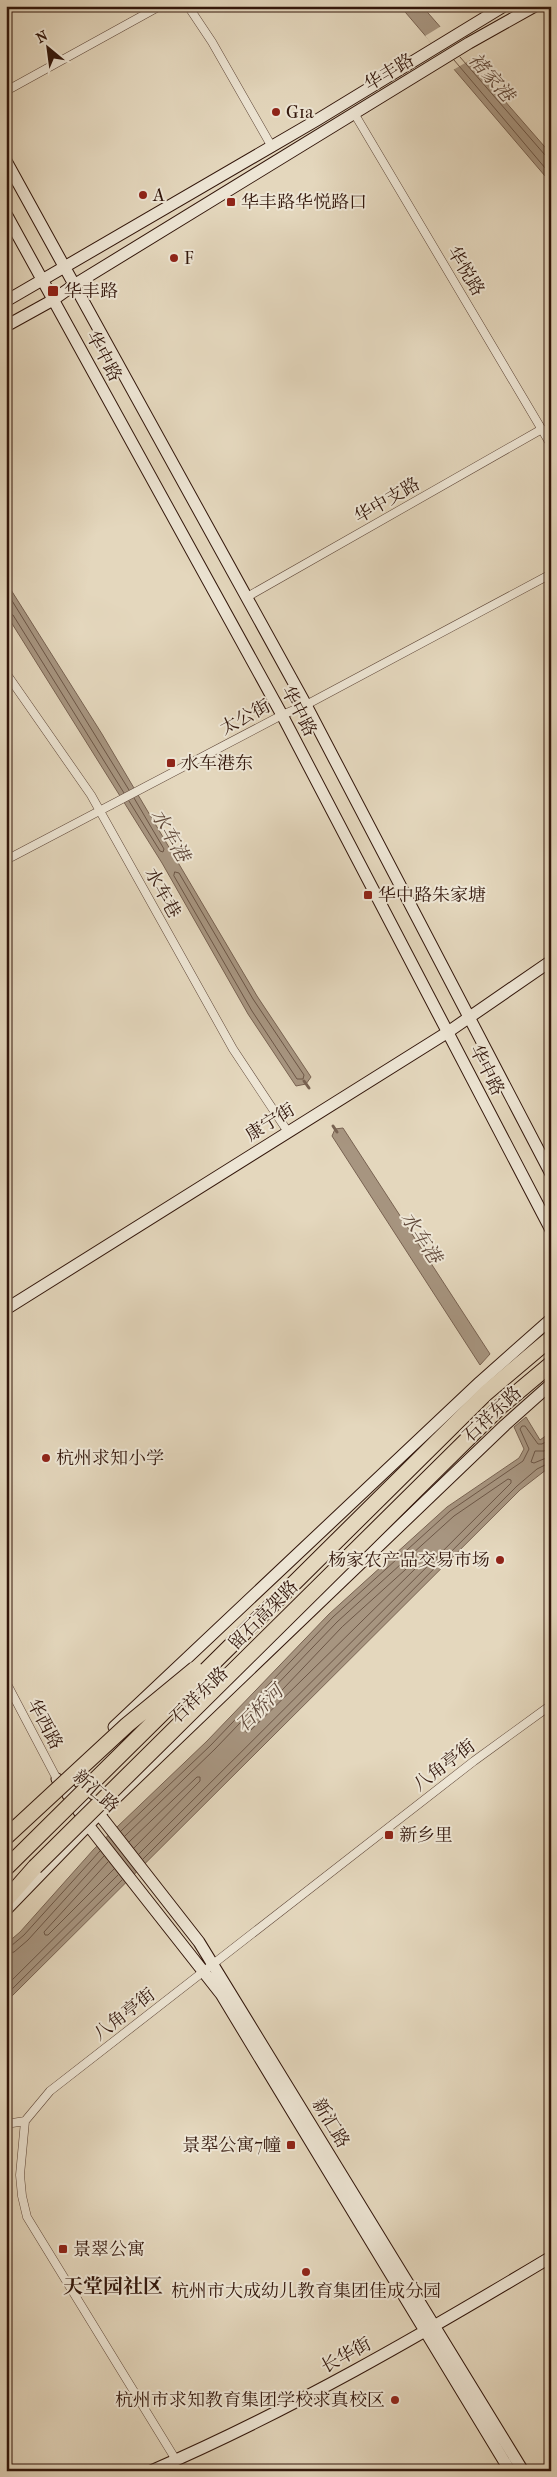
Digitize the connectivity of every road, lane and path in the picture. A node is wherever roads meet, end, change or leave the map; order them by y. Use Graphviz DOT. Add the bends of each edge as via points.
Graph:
graph roads {
  1 [pos="160,6"];
  2 [pos="188,6"];
  3 [pos="504,6"];
  4 [pos="534,6"];
  5 [pos="6,91"];
  6 [pos="354,113"];
  7 [pos="272,146"];
  8 [pos="6,161"];
  9 [pos="6,214"];
  10 [pos="65,269"];
  11 [pos="43,280"];
  12 [pos="74,285"];
  13 [pos="53,300"];
  14 [pos="6,301"];
  15 [pos="6,326"];
  16 [pos="542,429"];
  17 [pos="551,445"];
  18 [pos="551,574"];
  19 [pos="247,597"];
  20 [pos="6,673"];
  21 [pos="306,705"];
  22 [pos="282,715"];
  23 [pos="100,811"];
  24 [pos="6,860"];
  25 [pos="551,961"];
  26 [pos="470,1018"];
  27 [pos="448,1032"];
  28 [pos="288,1132"];
  29 [pos="551,1174"];
  30 [pos="551,1230"];
  31 [pos="6,1309"];
  32 [pos="551,1319"];
  33 [pos="551,1338"];
  34 [pos="551,1364"];
  35 [pos="551,1384"];
  36 [pos="273,1604"];
  37 [pos="6,1682"];
  38 [pos="551,1705"];
  39 [pos="58,1779"];
  40 [pos="99,1814"];
  41 [pos="88,1825"];
  42 [pos="6,1835"];
  43 [pos="6,1868"];
  44 [pos="6,1898"];
  45 [pos="6,1910"];
  46 [pos="212,1963"];
  47 [pos="202,1971"];
  48 [pos="25,2121"];
  49 [pos="6,2124"];
  50 [pos="551,2257"];
  51 [pos="430,2329"];
  52 [pos="176,2460"];
  53 [pos="151,2471"];
  54 [pos="510,2471"];
  55 [pos="523,2471"];
  1 -- 5 [label="street"];
  2 -- 7 [label="street"];
  3 -- 7 [label="main road, 华丰路"];
  4 -- 6 [label="main road, 华丰路"];
  6 -- 12 [label="main road, 华丰路"];
  6 -- 16 [label="street, 华悦路"];
  7 -- 10 [label="main road, 华丰路"];
  8 -- 10 [label="main road, 华中路"];
  9 -- 11 [label="main road, 华中路"];
  10 -- 11 [label="main road, 华丰路"];
  10 -- 12 [label="main road, 华中路"];
  11 -- 13 [label="main road, 华中路"];
  11 -- 14 [label="main road, 华丰路"];
  12 -- 13 [label="main road, 华丰路"];
  12 -- 19 [label="main road, 华中路"];
  13 -- 15 [label="main road, 华丰路"];
  13 -- 22 [label="main road, 华中路"];
  16 -- 17 [label="street, 华悦路"];
  16 -- 19 [label="street, 华中支路"];
  18 -- 21 [label="street, 太公街"];
  19 -- 21 [label="main road, 华中路"];
  20 -- 23 [label="street, 水车巷"];
  21 -- 22 [label="street, 太公街"];
  21 -- 26 [label="main road, 华中路"];
  22 -- 23 [label="street, 太公街"];
  22 -- 27 [label="main road, 华中路"];
  23 -- 24 [label="street, 太公街"];
  23 -- 28 [label="street, 水车巷" via="233,1049"];
  25 -- 26 [label="main road, 康宁街"];
  26 -- 27 [label="main road, 康宁街"];
  26 -- 29 [label="main road, 华中路"];
  27 -- 28 [label="main road, 康宁街"];
  27 -- 30 [label="main road, 华中路"];
  28 -- 31 [label="main road, 康宁街"];
  32 -- 39 [label="main road, 石祥东路" via="472,1389"];
  33 -- 36 [label="highway, 留石高架路" via="486,1393"];
  34 -- 44 [label="highway, 留石高架路, bridge" via="501,1406"];
  35 -- 40 [label="main road, 石祥东路"];
  36 -- 42 [label="highway, bridge" via="127,1725"];
  36 -- 43 [label="highway, 留石高架路, bridge"];
  37 -- 39 [label="street, 华西路"];
  38 -- 46 [label="street, 八角亭街"];
  39 -- 40 [label="main road, 新汇路"];
  39 -- 41 [label="main road, 新汇路"];
  39 -- 42 [label="main road, 石祥东路"];
  40 -- 41 [label="main road, 石祥东路"];
  40 -- 46 [label="main road, 新汇路"];
  41 -- 45 [label="main road, 石祥东路"];
  41 -- 47 [label="main road, 新汇路"];
  46 -- 47 [label="street, 八角亭街"];
  46 -- 51 [label="main road, 新汇路"];
  47 -- 48 [label="street, 八角亭街" via="50,2092"];
  47 -- 51 [label="main road, 新汇路" via="220,1994"];
  48 -- 49 [label="street"];
  48 -- 52 [label="street" via="20,2175 27,2217"];
  50 -- 51 [label="main road, 长华街"];
  51 -- 52 [label="main road, 长华街" via="306,2398"];
  51 -- 54 [label="main road, 新汇路"];
  51 -- 55 [label="main road, 新汇路"];
  52 -- 53 [label="main road, 长华街"];
}
